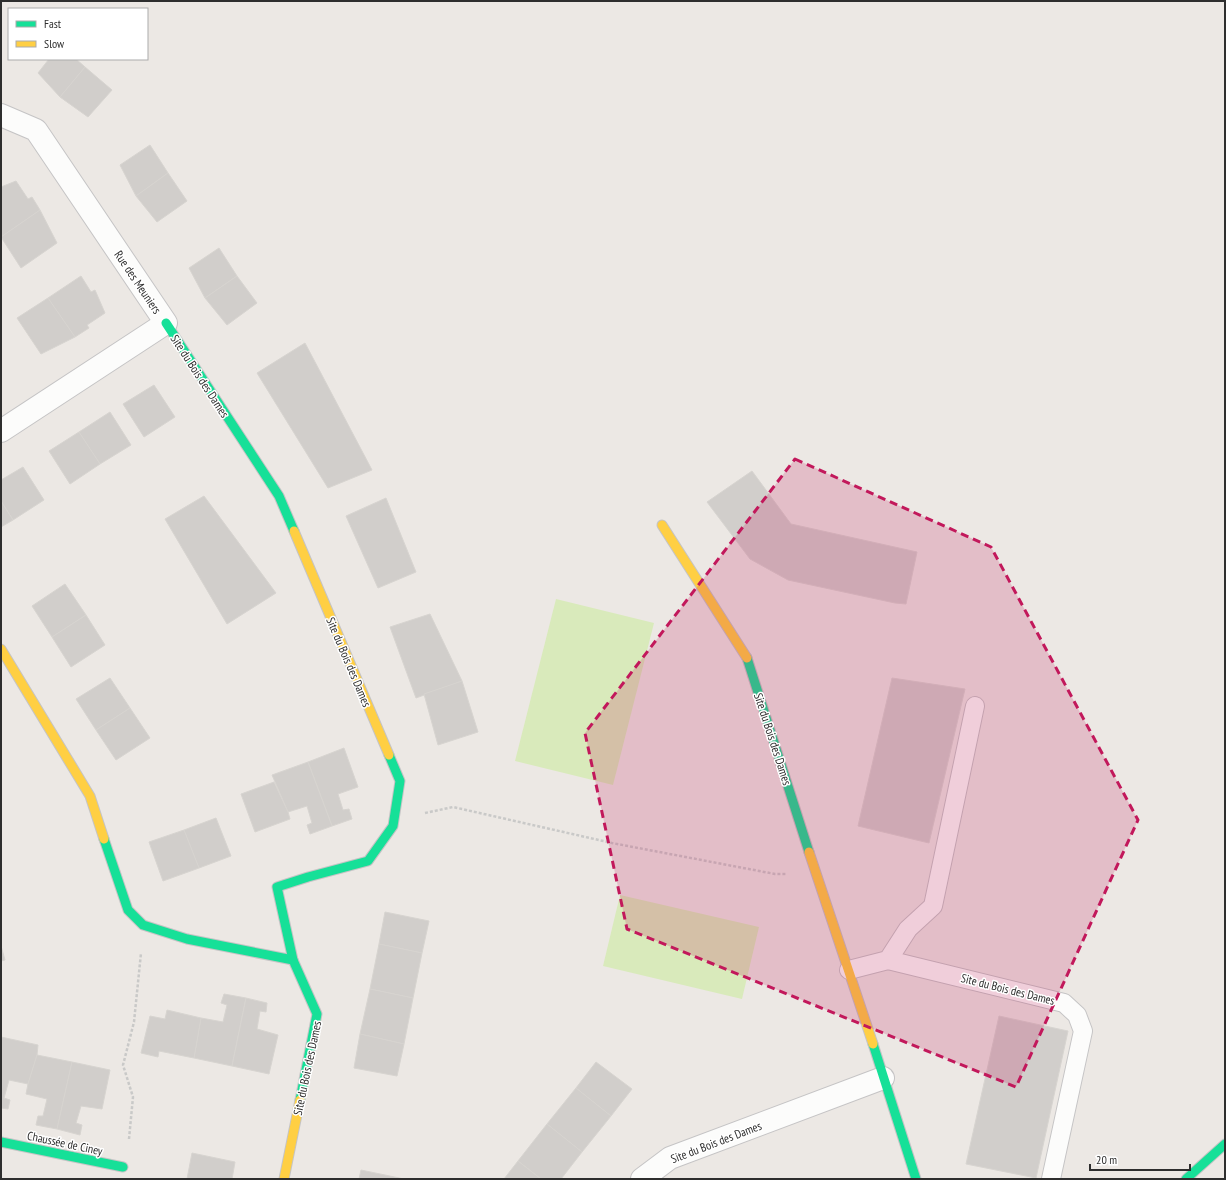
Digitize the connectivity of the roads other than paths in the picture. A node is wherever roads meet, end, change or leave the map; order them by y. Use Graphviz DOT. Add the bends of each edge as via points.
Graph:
graph roads {
  1 [pos="1,116"];
  2 [pos="166,323"];
  3 [pos="1,431"];
  4 [pos="662,524"];
  5 [pos="1,649"];
  6 [pos="975,706"];
  7 [pos="293,960"];
  8 [pos="888,960"];
  9 [pos="849,970"];
  10 [pos="883,1078"];
  11 [pos="1,1142"];
  12 [pos="1225,1144"];
  13 [pos="123,1167"];
  14 [pos="284,1179"];
  15 [pos="642,1179"];
  16 [pos="916,1179"];
  17 [pos="1051,1179"];
  18 [pos="1186,1179"];
  1 -- 2 [label="street, Rue des Meuniers" via="36,130"];
  2 -- 3 [label="street, Rue des Meuniers"];
  2 -- 7 [label="street, Site du Bois des Dames" via="279,496 400,782 393,826 368,861 278,887"];
  4 -- 9 [label="street, Site du Bois des Dames" via="746,656"];
  5 -- 7 [label="street" via="90,796 128,910 143,925 187,938"];
  6 -- 8 [label="lane" via="933,906 908,929"];
  7 -- 14 [label="street, Site du Bois des Dames" via="317,1014"];
  8 -- 9 [label="lane, Site du Bois des Dames"];
  8 -- 17 [label="lane, Site du Bois des Dames" via="1064,1003 1077,1015 1083,1031"];
  9 -- 10 [label="street, Site du Bois des Dames"];
  10 -- 15 [label="street, Site du Bois des Dames" via="670,1158"];
  10 -- 16 [label="street, Site du Bois des Dames"];
  11 -- 13 [label="street, Chaussée de Ciney"];
  12 -- 18 [label="street"];
}
